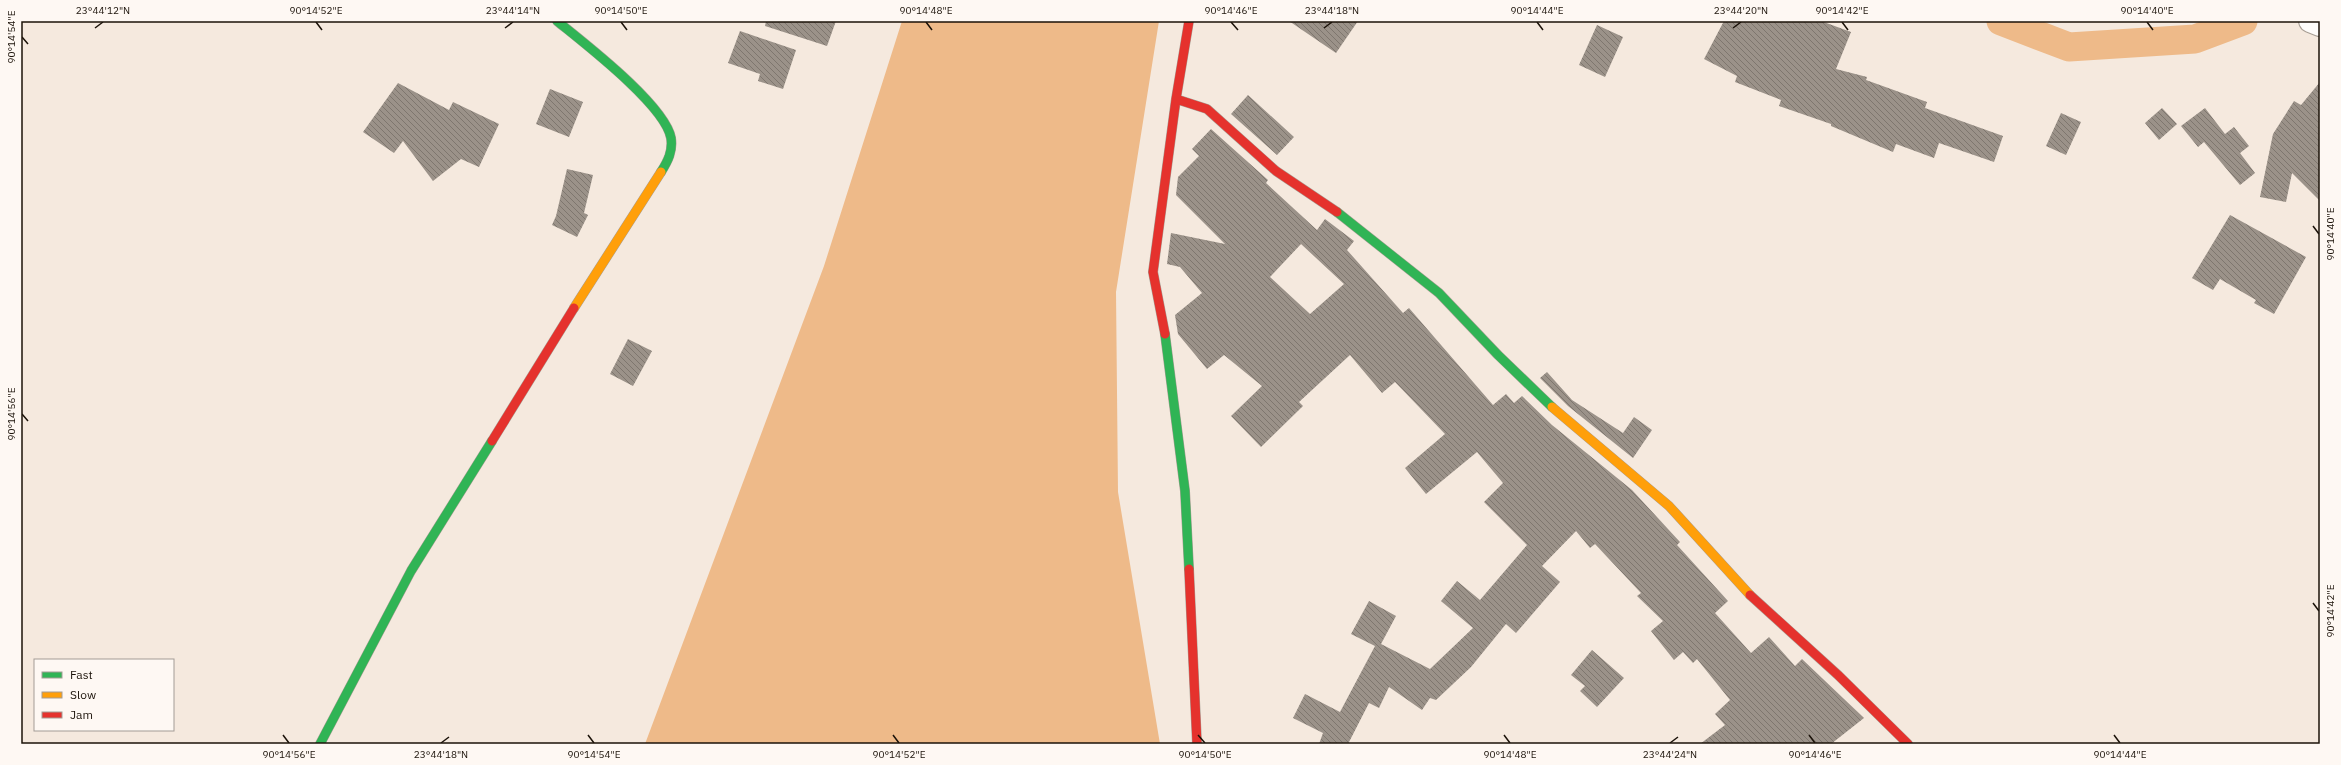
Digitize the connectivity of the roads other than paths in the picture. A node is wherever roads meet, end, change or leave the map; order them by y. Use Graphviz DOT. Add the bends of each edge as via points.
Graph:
graph roads {
  1 [pos="557,21"];
  2 [pos="1189,21"];
  3 [pos="2310,21"];
  4 [pos="2320,25"];
  5 [pos="1176,99"];
  6 [pos="320,744"];
  7 [pos="1197,744"];
  8 [pos="1908,744"];
  1 -- 6 [label="street" via="623,76 665,122 671,138 670,158 411,571"];
  2 -- 5 [label="street"];
  3 -- 4 [label="street"];
  5 -- 7 [label="street" via="1153,272 1162,311 1186,490"];
  5 -- 8 [label="street" via="1207,109 1276,171 1336,211 1439,294 1560,415 1669,506 1755,600 1838,675"];
}
